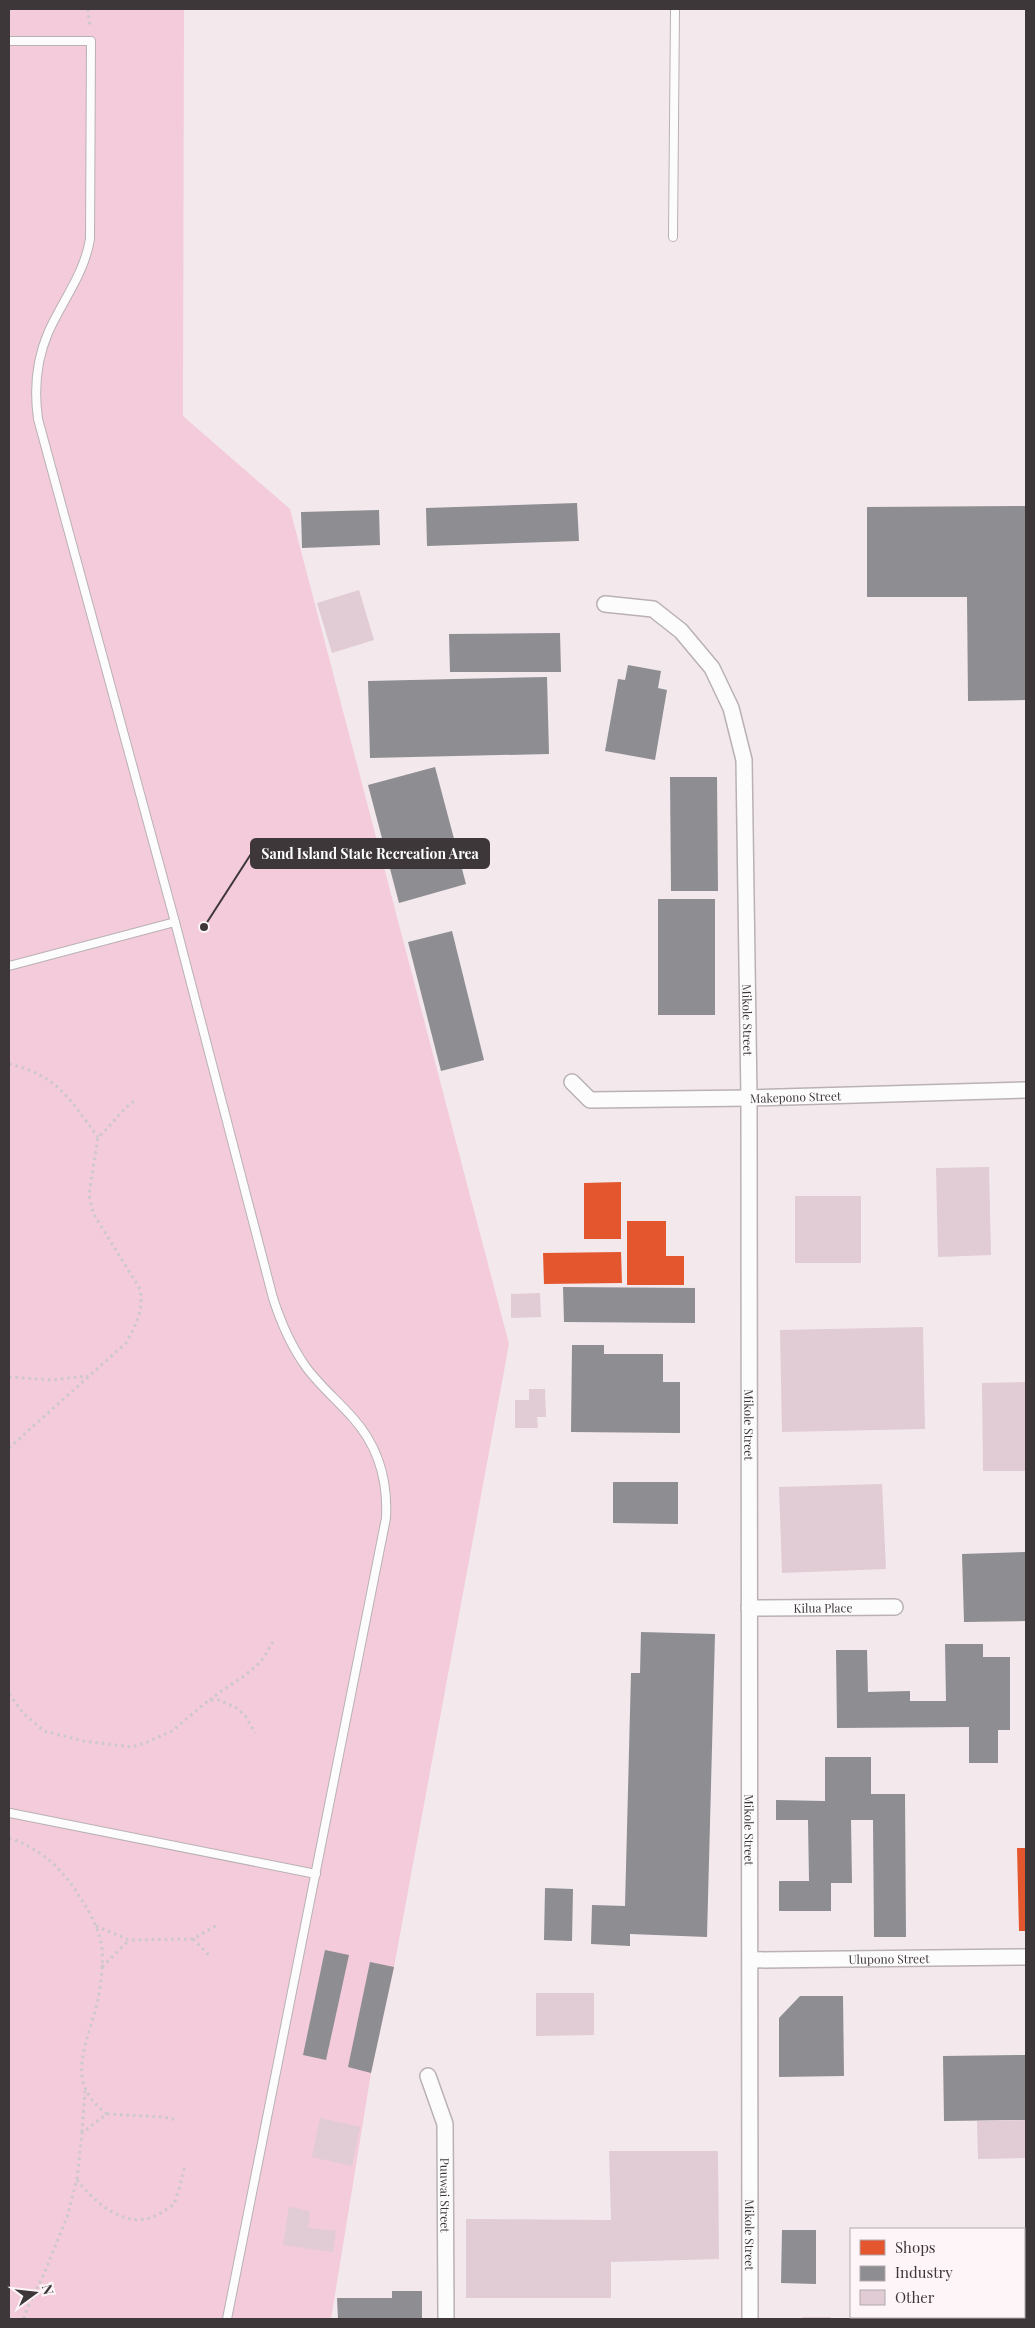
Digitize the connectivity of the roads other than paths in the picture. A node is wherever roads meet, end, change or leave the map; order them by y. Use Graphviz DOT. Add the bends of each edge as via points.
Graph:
graph roads {
  1 [pos="675,9"];
  2 [pos="9,41"];
  3 [pos="673,237"];
  4 [pos="605,604"];
  5 [pos="175,922"];
  6 [pos="9,966"];
  7 [pos="572,1082"];
  8 [pos="1026,1090"];
  9 [pos="748,1098"];
  10 [pos="895,1606"];
  11 [pos="749,1608"];
  12 [pos="10,1813"];
  13 [pos="316,1874"];
  14 [pos="1026,1957"];
  15 [pos="751,1960"];
  16 [pos="428,2076"];
  17 [pos="227,2319"];
  18 [pos="446,2319"];
  19 [pos="750,2319"];
  1 -- 3 [label="lane"];
  2 -- 5 [label="lane" via="91,41 90,239 82,269 42,348 35,401 42,437"];
  4 -- 9 [label="street, Mikole Street" via="653,609 681,631 712,668 731,708 744,760"];
  5 -- 6 [label="lane"];
  5 -- 13 [label="lane" via="279,1316 307,1367 368,1437 386,1488 386,1518"];
  7 -- 9 [label="street, Makepono Street" via="590,1100"];
  8 -- 9 [label="street, Makepono Street"];
  9 -- 11 [label="street, Mikole Street"];
  10 -- 11 [label="street, Kilua Place"];
  11 -- 15 [label="street, Mikole Street"];
  12 -- 13 [label="lane"];
  13 -- 17 [label="lane"];
  14 -- 15 [label="street, Ulupono Street"];
  15 -- 19 [label="street, Mikole Street"];
  16 -- 18 [label="street, Puuwai Street" via="445,2124"];
}
